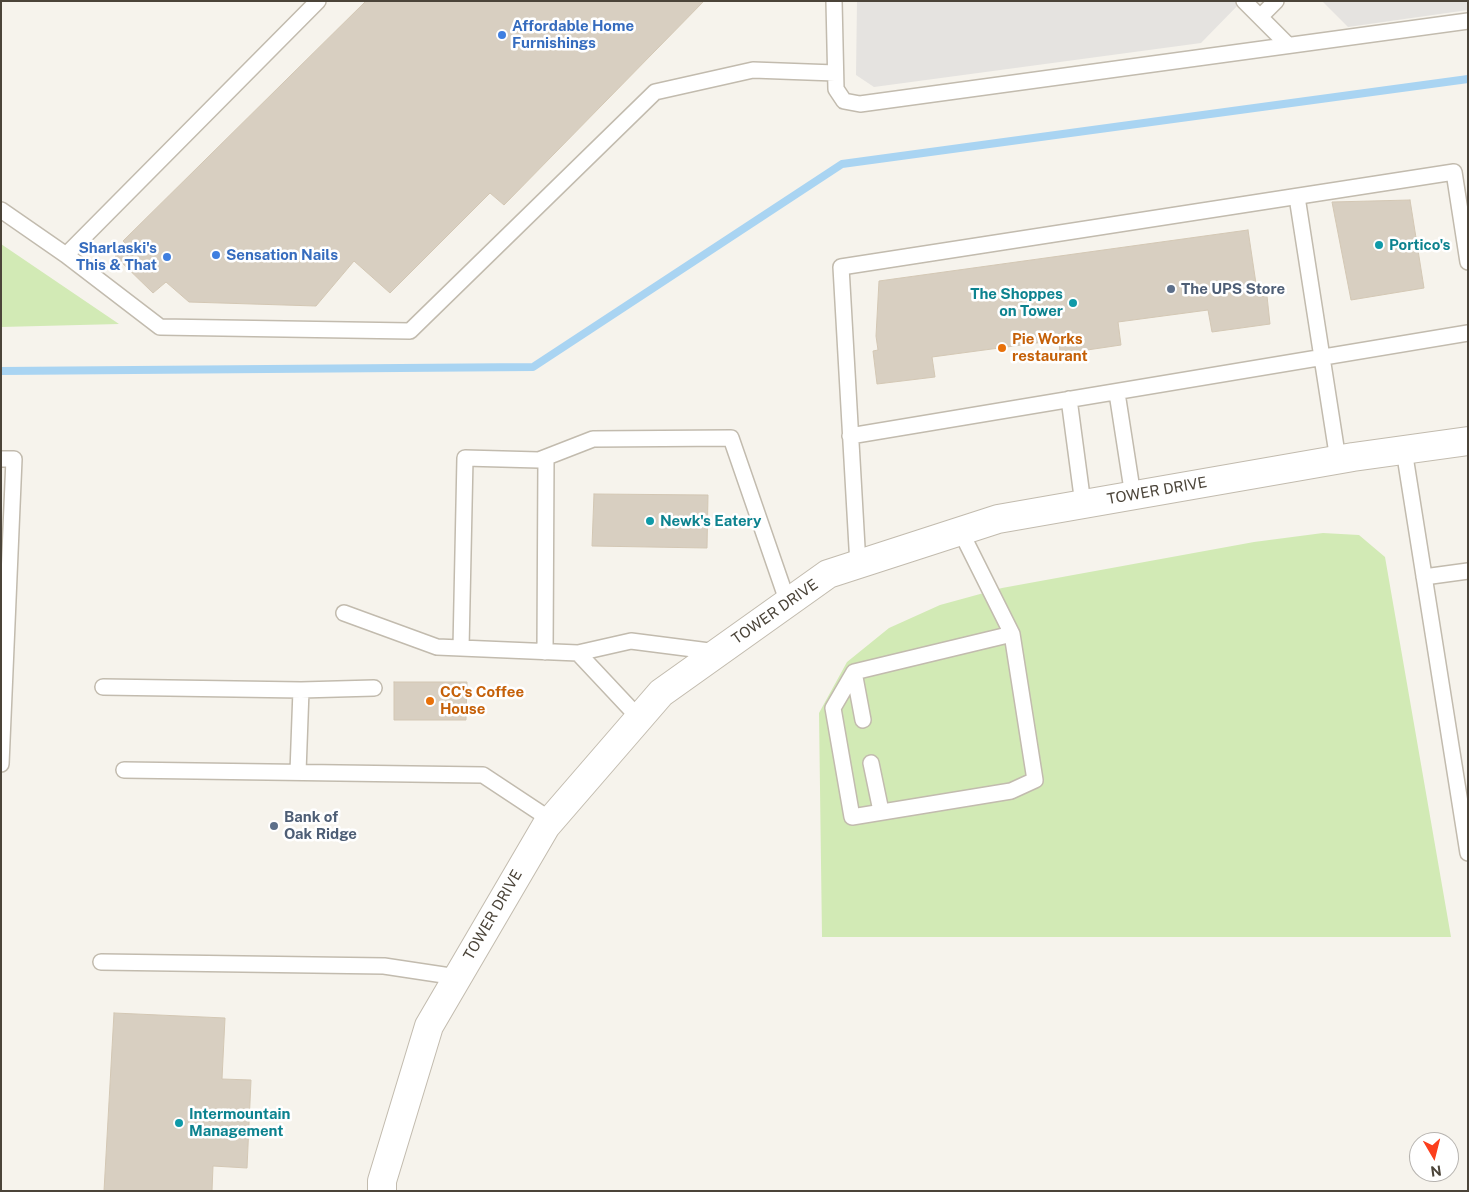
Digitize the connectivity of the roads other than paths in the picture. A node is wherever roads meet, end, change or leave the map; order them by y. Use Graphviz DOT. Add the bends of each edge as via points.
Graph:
graph roads {
  1 [pos="318,1"];
  2 [pos="834,1"];
  3 [pos="1244,1"];
  4 [pos="1276,1"];
  5 [pos="1260,17"];
  6 [pos="1468,21"];
  7 [pos="1288,45"];
  8 [pos="836,73"];
  9 [pos="1297,197"];
  10 [pos="1,210"];
  11 [pos="66,256"];
  12 [pos="1468,262"];
  13 [pos="1468,333"];
  14 [pos="1322,358"];
  15 [pos="1117,393"];
  16 [pos="1069,399"];
  17 [pos="850,436"];
  18 [pos="1468,441"];
  19 [pos="1404,450"];
  20 [pos="546,458"];
  21 [pos="1,459"];
  22 [pos="1338,460"];
  23 [pos="1133,496"];
  24 [pos="1083,504"];
  25 [pos="961,532"];
  26 [pos="858,565"];
  27 [pos="1468,571"];
  28 [pos="1424,577"];
  29 [pos="788,602"];
  30 [pos="344,614"];
  31 [pos="1012,634"];
  32 [pos="461,648"];
  33 [pos="545,652"];
  34 [pos="719,652"];
  35 [pos="578,653"];
  36 [pos="854,672"];
  37 [pos="102,687"];
  38 [pos="374,688"];
  39 [pos="301,690"];
  40 [pos="639,718"];
  41 [pos="863,720"];
  42 [pos="871,763"];
  43 [pos="1,764"];
  44 [pos="124,770"];
  45 [pos="298,772"];
  46 [pos="881,811"];
  47 [pos="551,820"];
  48 [pos="1468,853"];
  49 [pos="101,962"];
  50 [pos="457,977"];
  51 [pos="382,1191"];
  1 -- 11 [label="lane"];
  2 -- 8 [label="lane"];
  3 -- 5 [label="lane"];
  4 -- 5 [label="lane"];
  5 -- 7 [label="lane"];
  6 -- 7 [label="lane"];
  7 -- 8 [label="lane" via="860,104 844,101 836,89"];
  8 -- 11 [label="lane" via="753,70 655,92 410,331 160,327"];
  9 -- 12 [label="lane" via="1454,172"];
  9 -- 14 [label="lane"];
  9 -- 17 [label="lane" via="841,268"];
  10 -- 11 [label="lane"];
  13 -- 14 [label="lane"];
  14 -- 15 [label="lane"];
  14 -- 22 [label="lane"];
  15 -- 16 [label="lane"];
  15 -- 23 [label="lane"];
  16 -- 17 [label="lane"];
  16 -- 24 [label="lane"];
  17 -- 26 [label="lane"];
  18 -- 19 [label="street, TOWER DRIVE"];
  19 -- 22 [label="street, TOWER DRIVE"];
  19 -- 28 [label="lane"];
  20 -- 29 [label="lane" via="593,439 731,438"];
  20 -- 32 [label="lane" via="465,458"];
  20 -- 33 [label="lane"];
  21 -- 43 [label="lane" via="14,459"];
  22 -- 23 [label="street, TOWER DRIVE"];
  23 -- 24 [label="street, TOWER DRIVE"];
  24 -- 25 [label="street, TOWER DRIVE" via="998,519"];
  25 -- 26 [label="street, TOWER DRIVE"];
  25 -- 31 [label="lane"];
  26 -- 29 [label="street, TOWER DRIVE" via="828,574"];
  27 -- 28 [label="lane"];
  28 -- 48 [label="lane"];
  29 -- 34 [label="street, TOWER DRIVE"];
  30 -- 32 [label="lane" via="437,647"];
  31 -- 36 [label="lane"];
  31 -- 46 [label="lane" via="1035,780 1011,791"];
  32 -- 33 [label="lane"];
  33 -- 35 [label="lane"];
  34 -- 35 [label="lane" via="631,641"];
  34 -- 40 [label="street, TOWER DRIVE" via="661,693"];
  35 -- 40 [label="lane"];
  36 -- 41 [label="lane"];
  36 -- 46 [label="lane" via="833,708 852,817"];
  37 -- 39 [label="lane"];
  38 -- 39 [label="lane"];
  39 -- 45 [label="lane"];
  40 -- 47 [label="street, TOWER DRIVE"];
  42 -- 46 [label="lane"];
  44 -- 45 [label="lane"];
  45 -- 47 [label="lane" via="483,775"];
  47 -- 50 [label="street, TOWER DRIVE"];
  49 -- 50 [label="lane" via="384,966"];
  50 -- 51 [label="street, TOWER DRIVE" via="429,1026 382,1181"];
}
